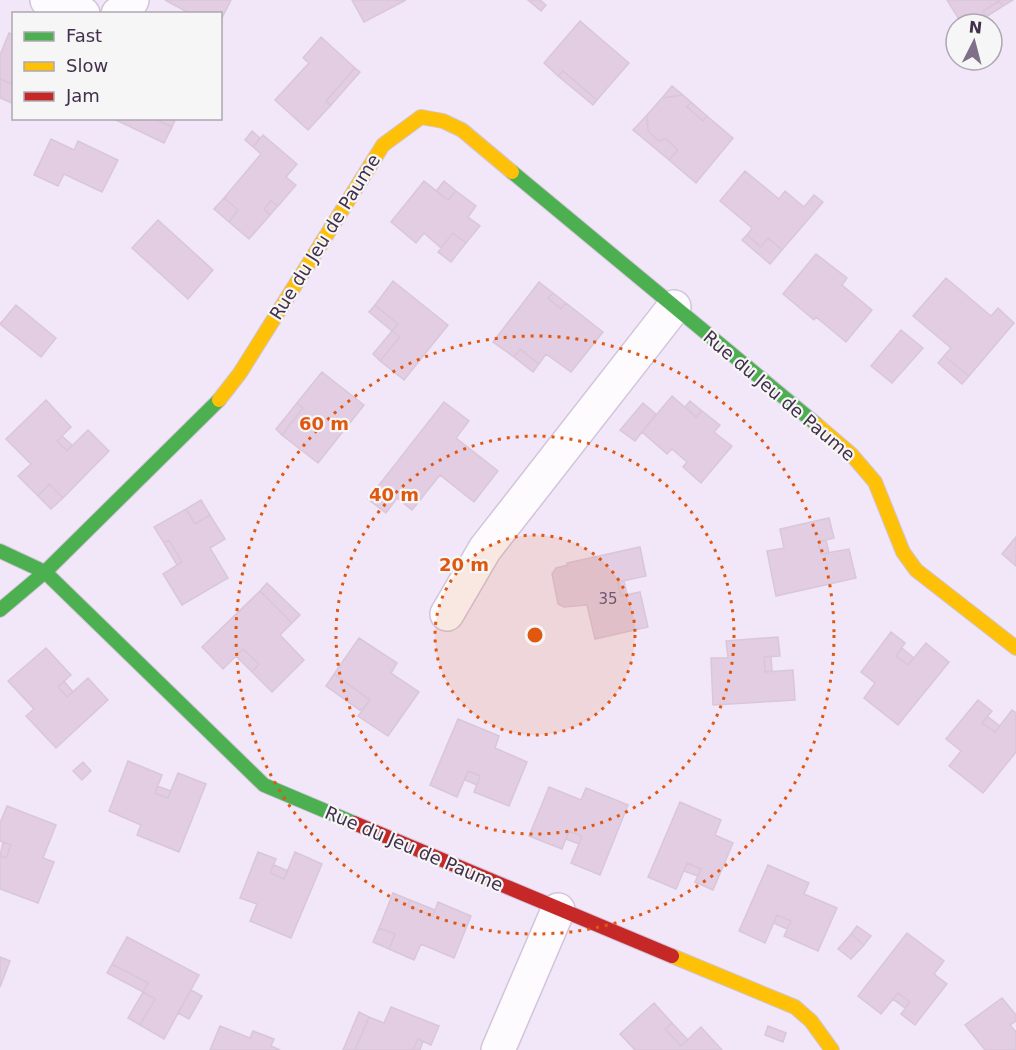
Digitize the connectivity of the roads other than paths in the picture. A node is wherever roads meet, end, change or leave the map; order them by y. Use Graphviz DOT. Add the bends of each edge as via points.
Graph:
graph roads {
  1 [pos="47,0"];
  2 [pos="132,0"];
  3 [pos="78,12"];
  4 [pos="121,12"];
  5 [pos="675,307"];
  6 [pos="0,551"];
  7 [pos="45,572"];
  8 [pos="0,610"];
  9 [pos="447,614"];
  10 [pos="1016,648"];
  11 [pos="558,910"];
  12 [pos="498,1050"];
  13 [pos="832,1050"];
  1 -- 3 [label="street"];
  2 -- 4 [label="street"];
  5 -- 7 [label="street, Rue du Jeu de Paume" via="462,130 421,117 383,145 240,373 218,401"];
  5 -- 9 [label="street" via="485,549"];
  5 -- 10 [label="street, Rue du Jeu de Paume" via="851,454 875,482 903,552 916,570"];
  6 -- 7 [label="street, Rue du Jeu de Paume"];
  7 -- 8 [label="street"];
  7 -- 11 [label="street, Rue du Jeu de Paume" via="264,785"];
  11 -- 12 [label="street"];
  11 -- 13 [label="street, Rue du Jeu de Paume" via="795,1008 811,1021"];
}
